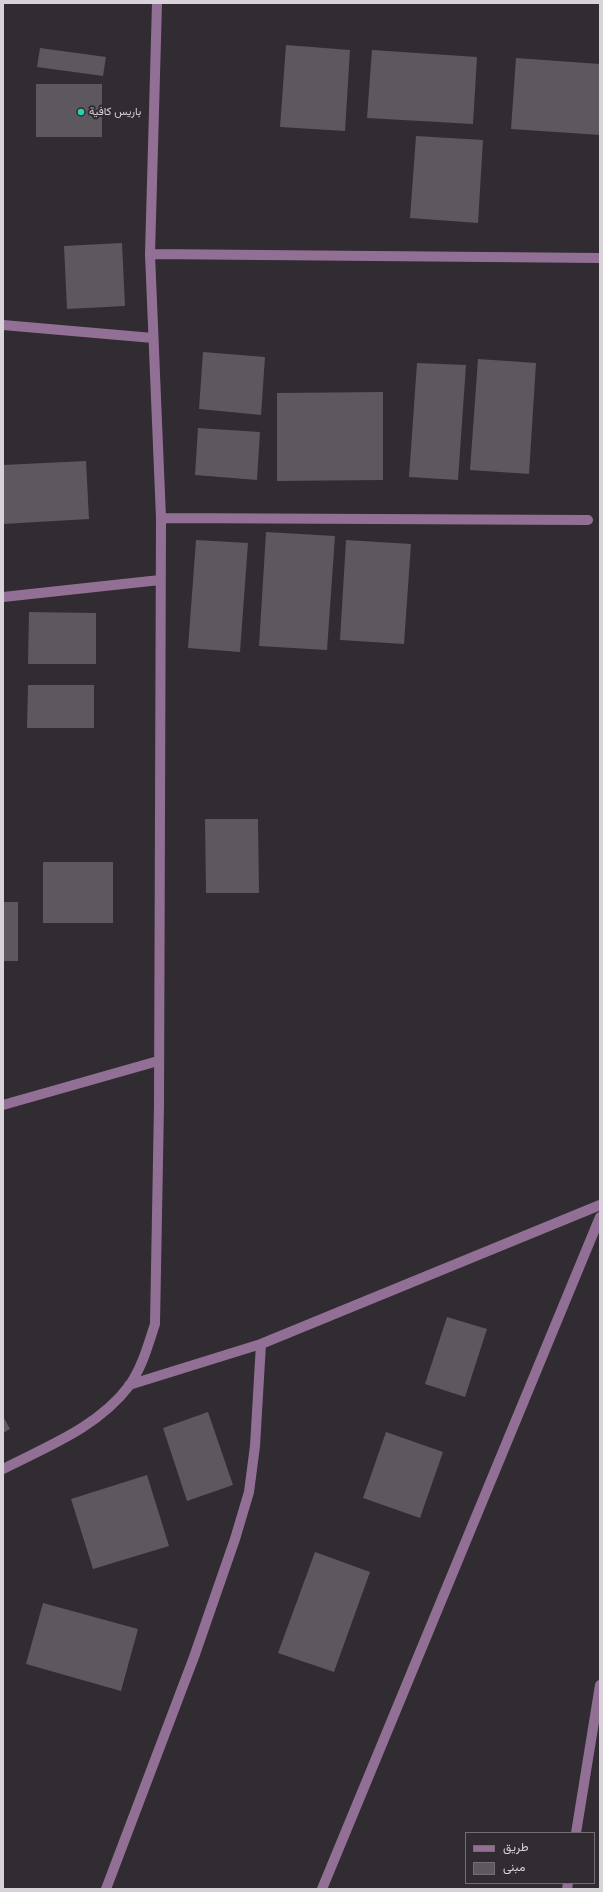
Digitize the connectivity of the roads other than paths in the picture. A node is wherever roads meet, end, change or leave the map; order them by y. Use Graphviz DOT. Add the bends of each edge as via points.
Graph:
graph roads {
  1 [pos="157,3"];
  2 [pos="150,254"];
  3 [pos="600,258"];
  4 [pos="3,325"];
  5 [pos="153,338"];
  6 [pos="161,518"];
  7 [pos="588,520"];
  8 [pos="160,580"];
  9 [pos="3,597"];
  10 [pos="158,1060"];
  11 [pos="3,1105"];
  12 [pos="600,1205"];
  13 [pos="600,1217"];
  14 [pos="262,1344"];
  15 [pos="129,1385"];
  16 [pos="3,1469"];
  17 [pos="600,1685"];
  18 [pos="576,1832"];
  19 [pos="106,1889"];
  20 [pos="322,1889"];
  1 -- 2 [label="street"];
  2 -- 3 [label="street"];
  2 -- 5 [label="street"];
  4 -- 5 [label="street"];
  5 -- 6 [label="street"];
  6 -- 7 [label="street"];
  6 -- 8 [label="street"];
  8 -- 9 [label="street"];
  8 -- 10 [label="street"];
  10 -- 11 [label="street"];
  10 -- 15 [label="street" via="155,1324 143,1359"];
  12 -- 14 [label="street"];
  13 -- 20 [label="street"];
  14 -- 15 [label="street"];
  14 -- 19 [label="street" via="250,1492 194,1657"];
  15 -- 16 [label="street" via="103,1415"];
  17 -- 18 [label="street"];
}
